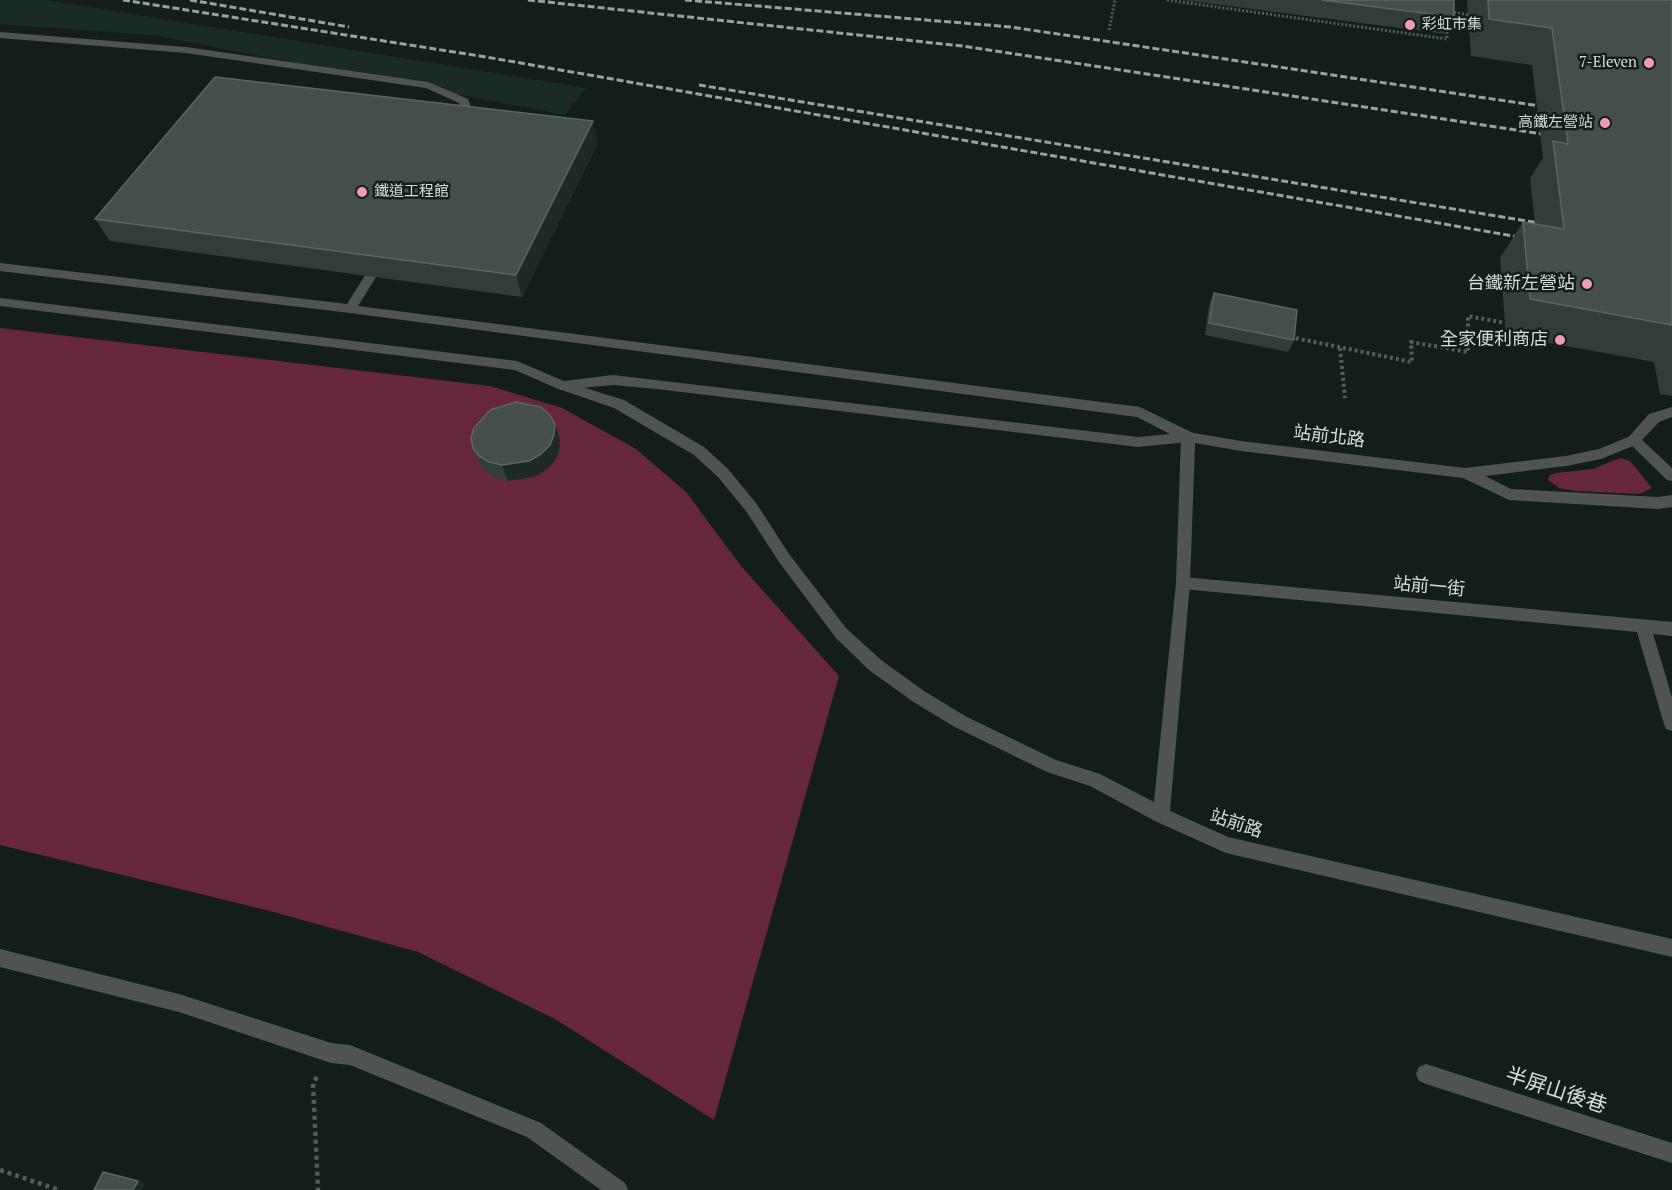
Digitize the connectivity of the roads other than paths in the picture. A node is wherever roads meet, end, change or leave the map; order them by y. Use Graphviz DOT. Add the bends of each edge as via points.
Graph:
graph roads {
  1 [pos="0,35"];
  2 [pos="457,136"];
  3 [pos="388,248"];
  4 [pos="0,267"];
  5 [pos="0,302"];
  6 [pos="350,309"];
  7 [pos="561,385"];
  8 [pos="1672,412"];
  9 [pos="1188,436"];
  10 [pos="1633,440"];
  11 [pos="1465,473"];
  12 [pos="1672,476"];
  13 [pos="1672,501"];
  14 [pos="1183,583"];
  15 [pos="1643,626"];
  16 [pos="1672,629"];
  17 [pos="1672,724"];
  18 [pos="1161,815"];
  19 [pos="1672,948"];
  20 [pos="0,958"];
  21 [pos="1426,1074"];
  22 [pos="1672,1153"];
  23 [pos="618,1190"];
  1 -- 2 [label="street" via="186,50 428,85 464,101 470,116"];
  3 -- 6 [label="street"];
  4 -- 6 [label="street"];
  5 -- 7 [label="street, 站前路" via="517,366"];
  6 -- 9 [label="street" via="1140,412"];
  7 -- 9 [label="street" via="613,380 657,384 1138,442"];
  7 -- 18 [label="street, 站前路" via="619,404 699,451 751,507 841,633 875,665 918,696 959,721 1053,767 1094,779"];
  8 -- 10 [label="street, 站前北路" via="1654,418"];
  9 -- 11 [label="street, 站前北路" via="1240,446"];
  9 -- 14 [label="street"];
  10 -- 11 [label="street, 站前北路" via="1601,454 1566,461"];
  10 -- 12 [label="street"];
  11 -- 13 [label="street, 站前北路" via="1509,494"];
  14 -- 15 [label="street, 站前一街"];
  14 -- 18 [label="street"];
  15 -- 16 [label="street, 站前一街"];
  15 -- 17 [label="street"];
  18 -- 19 [label="street, 站前路" via="1226,845"];
  20 -- 23 [label="street" via="179,1003 331,1053 350,1055 534,1130"];
  21 -- 22 [label="street, 半屏山後巷"];
}
